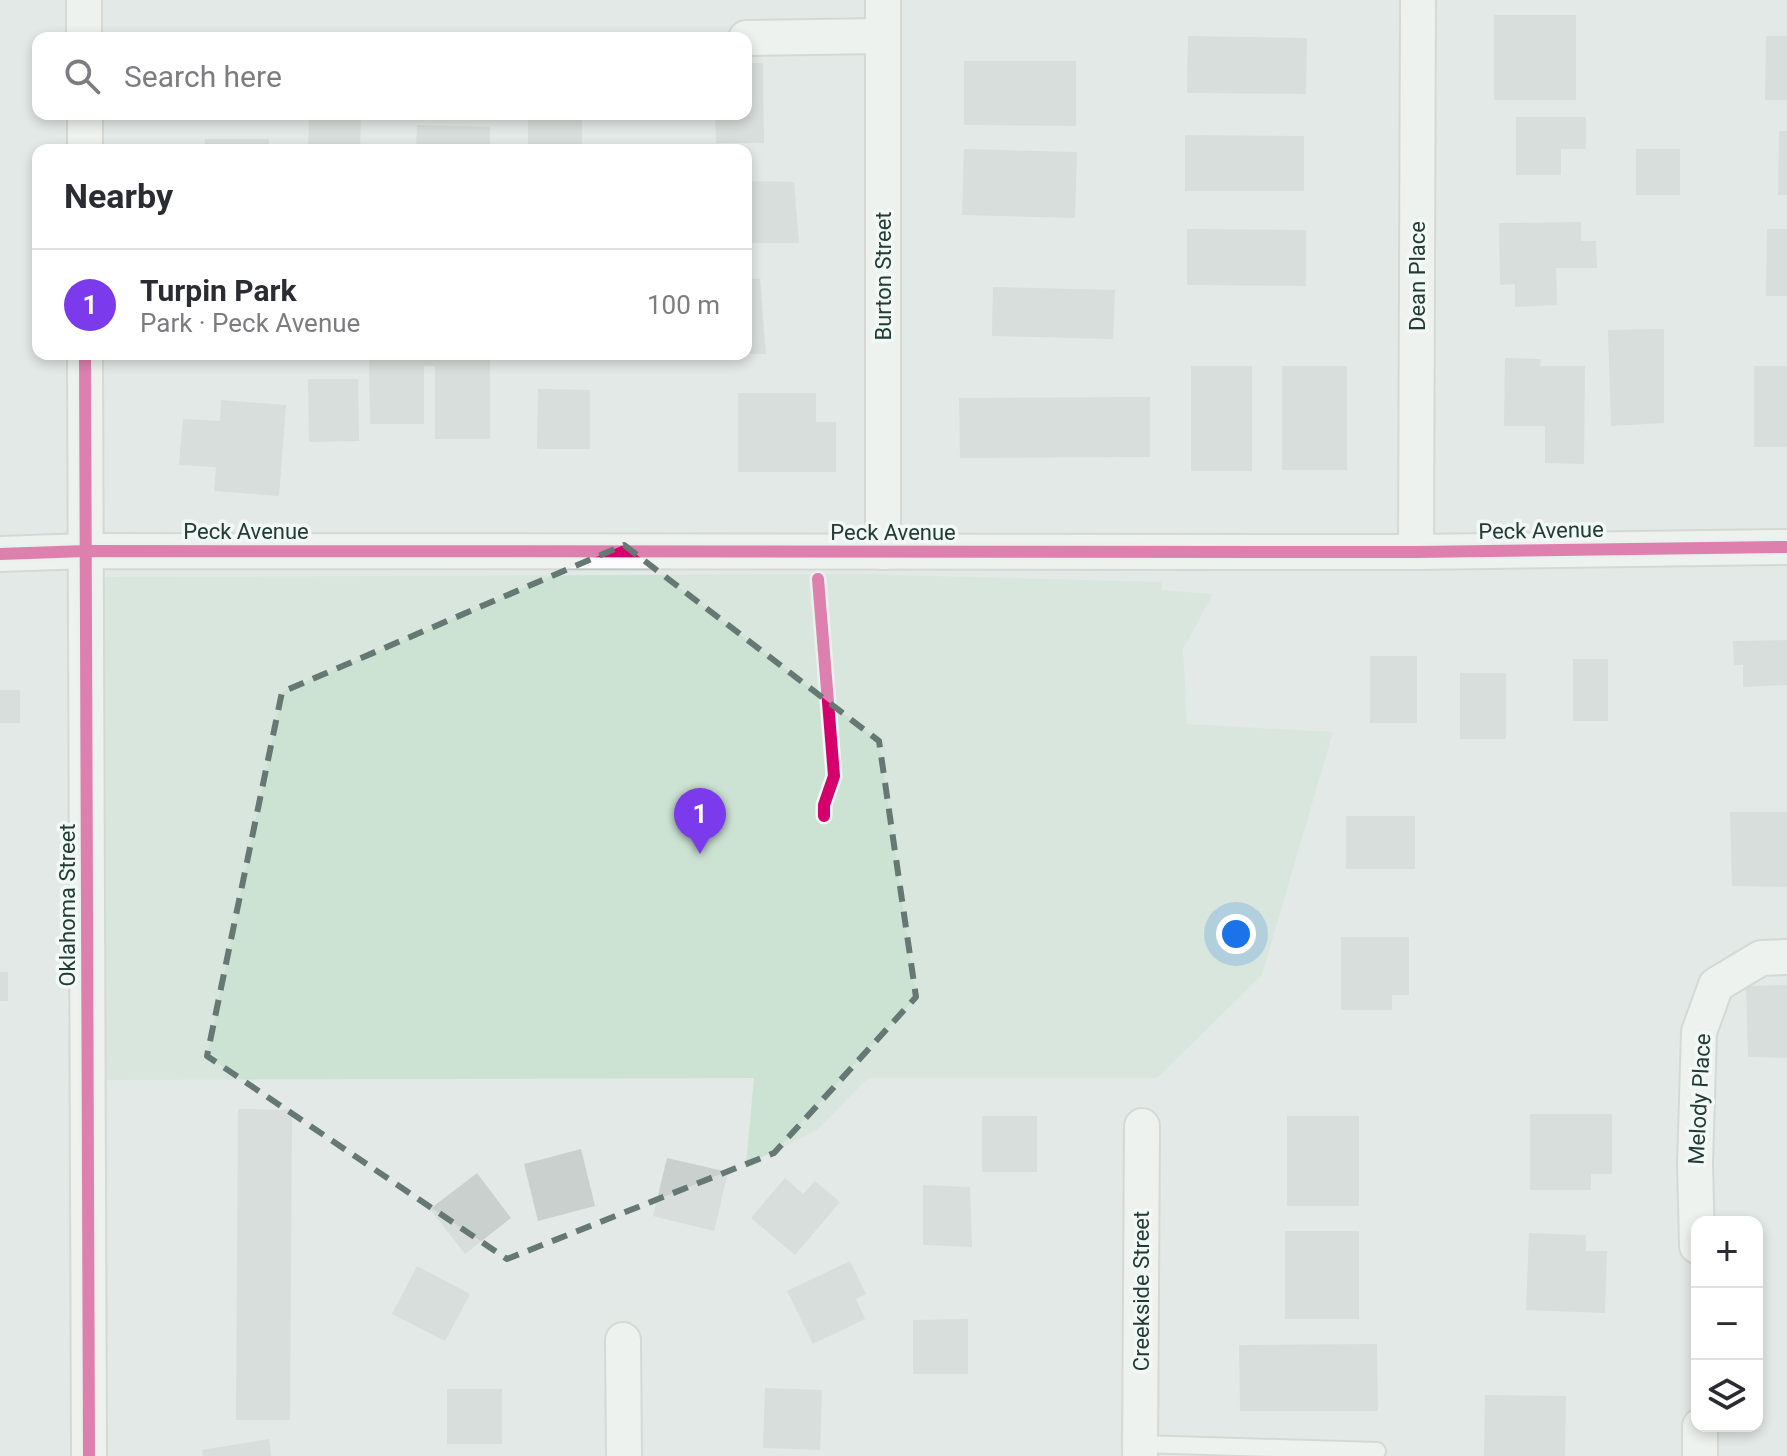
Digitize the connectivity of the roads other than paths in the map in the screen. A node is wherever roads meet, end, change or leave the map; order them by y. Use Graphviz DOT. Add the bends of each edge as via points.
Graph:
graph roads {
  1 [pos="84,0"];
  2 [pos="883,0"];
  3 [pos="1418,0"];
  4 [pos="84,32"];
  5 [pos="882,36"];
  6 [pos="752,38"];
  7 [pos="85,120"];
  8 [pos="85,144"];
  9 [pos="85,360"];
  10 [pos="1787,547"];
  11 [pos="86,551"];
  12 [pos="883,552"];
  13 [pos="1416,552"];
  14 [pos="0,554"];
  15 [pos="1787,957"];
  16 [pos="1142,1126"];
  17 [pos="1696,1216"];
  18 [pos="623,1340"];
  19 [pos="1700,1432"];
  20 [pos="1140,1450"];
  21 [pos="1377,1451"];
  22 [pos="89,1456"];
  23 [pos="624,1456"];
  24 [pos="1700,1456"];
  1 -- 4 [label="street"];
  2 -- 5 [label="street, Burton Street"];
  3 -- 13 [label="street, Dean Place"];
  5 -- 6 [label="street"];
  5 -- 12 [label="street, Burton Street"];
  7 -- 8 [label="street"];
  9 -- 11 [label="street, Oklahoma Street"];
  10 -- 13 [label="street, Peck Avenue"];
  11 -- 12 [label="street, Peck Avenue"];
  11 -- 14 [label="street, Peck Avenue"];
  11 -- 22 [label="street, Oklahoma Street"];
  12 -- 13 [label="street, Peck Avenue"];
  15 -- 17 [label="street, Melody Place" via="1761,958 1716,985 1699,1032"];
  16 -- 20 [label="street, Creekside Street"];
  18 -- 23 [label="street"];
  19 -- 24 [label="street"];
  20 -- 21 [label="lane"];
}
